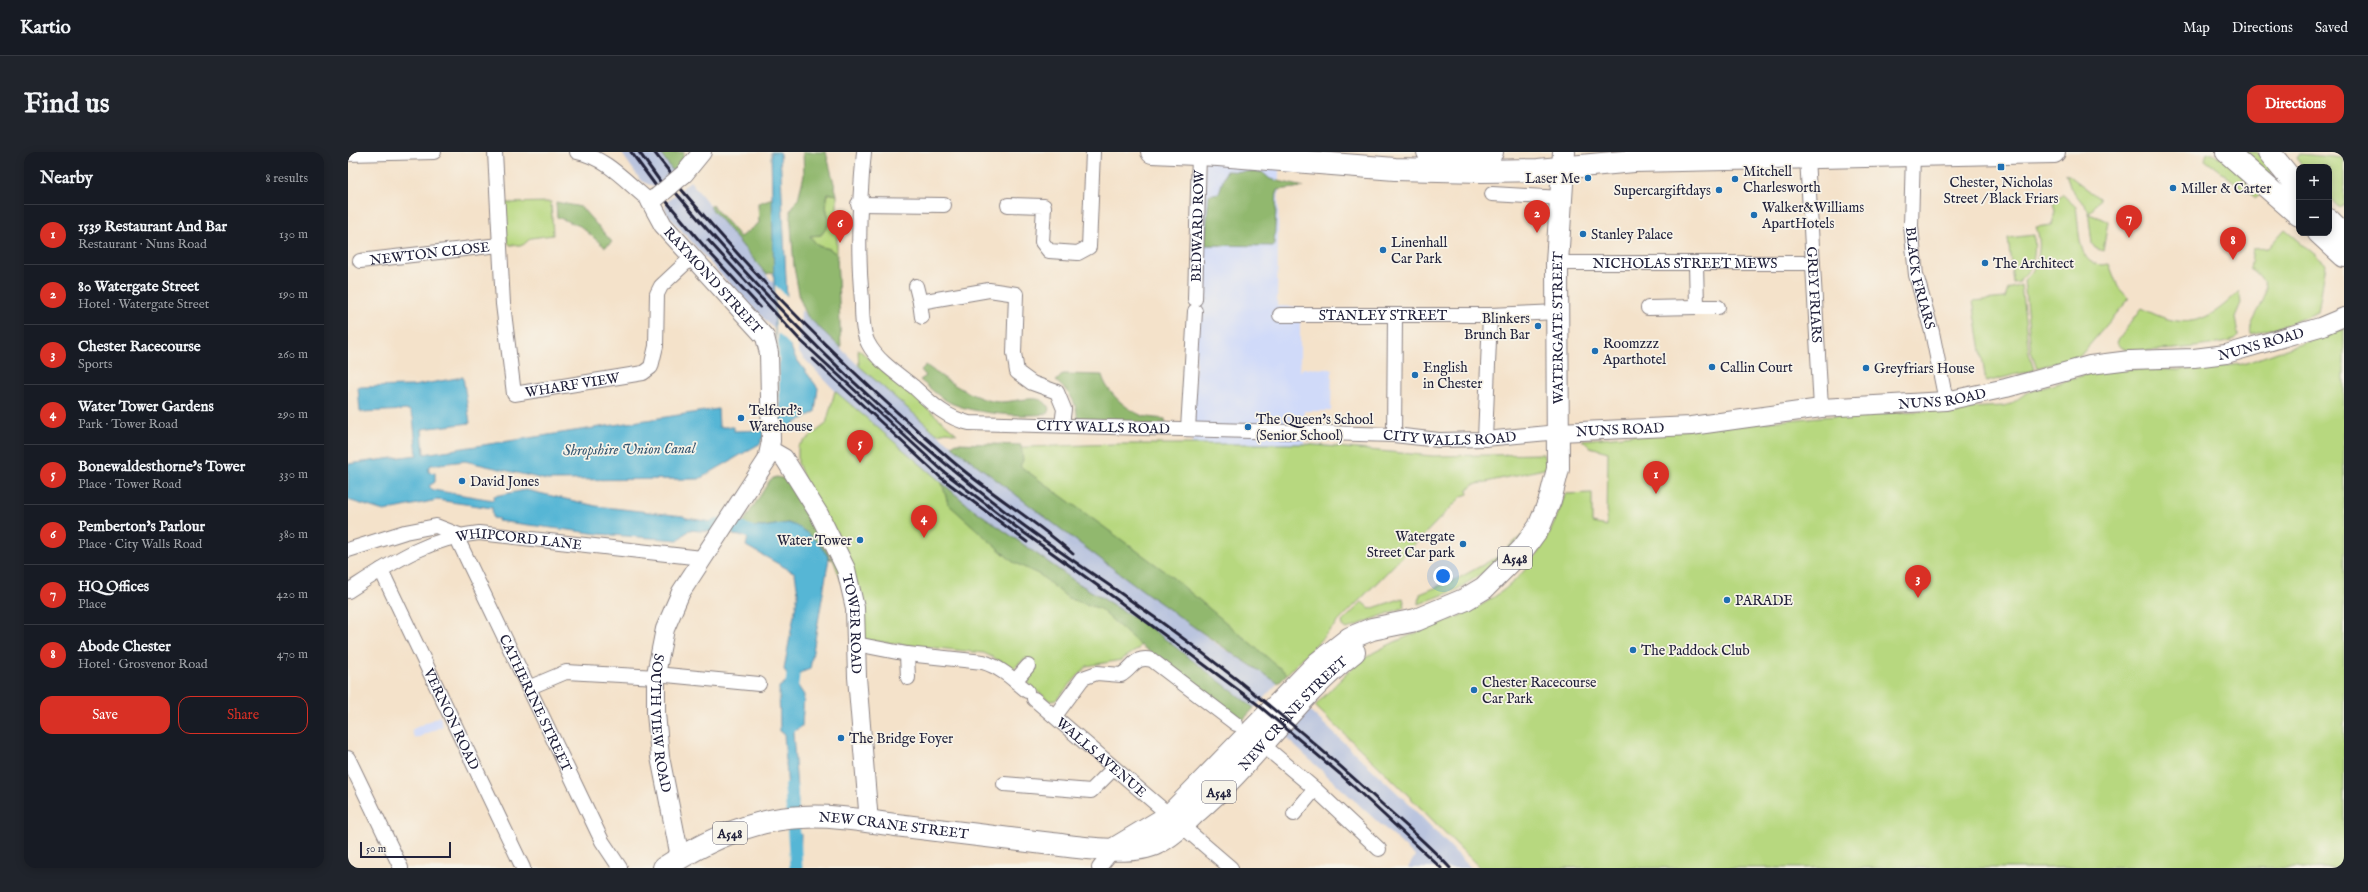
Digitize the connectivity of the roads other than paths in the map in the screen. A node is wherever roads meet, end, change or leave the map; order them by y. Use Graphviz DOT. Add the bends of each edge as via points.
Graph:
graph roads {
  1 [pos="434,152"];
  2 [pos="495,152"];
  3 [pos="577,152"];
  4 [pos="702,152"];
  5 [pos="864,152"];
  6 [pos="1093,152"];
  7 [pos="1152,152"];
  8 [pos="1428,152"];
  9 [pos="1492,152"];
  10 [pos="2054,152"];
  11 [pos="2227,152"];
  12 [pos="2269,152"];
  13 [pos="1212,153"];
  14 [pos="348,154"];
  15 [pos="1879,154"];
  16 [pos="1913,154"];
  17 [pos="1807,157"];
  18 [pos="1563,159"];
  19 [pos="1538,170"];
  20 [pos="2296,184"];
  21 [pos="1492,194"];
  22 [pos="1562,198"];
  23 [pos="653,199"];
  24 [pos="858,204"];
  25 [pos="944,205"];
  26 [pos="1008,205"];
  27 [pos="2296,212"];
  28 [pos="2332,223"];
  29 [pos="2344,235"];
  30 [pos="2322,236"];
  31 [pos="499,245"];
  32 [pos="2344,256"];
  33 [pos="692,257"];
  34 [pos="360,261"];
  35 [pos="1557,263"];
  36 [pos="1813,263"];
  37 [pos="1696,264"];
  38 [pos="916,286"];
  39 [pos="920,302"];
  40 [pos="1697,307"];
  41 [pos="1718,307"];
  42 [pos="2344,307"];
  43 [pos="1648,308"];
  44 [pos="1558,312"];
  45 [pos="1280,315"];
  46 [pos="1395,315"];
  47 [pos="1490,315"];
  48 [pos="922,317"];
  49 [pos="2344,317"];
  50 [pos="2320,327"];
  51 [pos="1946,401"];
  52 [pos="1821,408"];
  53 [pos="1062,425"];
  54 [pos="1188,429"];
  55 [pos="1559,432"];
  56 [pos="1394,435"];
  57 [pos="1485,439"];
  58 [pos="771,445"];
  59 [pos="1558,457"];
  60 [pos="458,536"];
  61 [pos="348,550"];
  62 [pos="702,558"];
  63 [pos="381,570"];
  64 [pos="348,591"];
  65 [pos="856,644"];
  66 [pos="907,654"];
  67 [pos="1028,666"];
  68 [pos="656,675"];
  69 [pos="908,678"];
  70 [pos="1015,681"];
  71 [pos="759,684"];
  72 [pos="528,688"];
  73 [pos="1055,716"];
  74 [pos="1250,734"];
  75 [pos="348,758"];
  76 [pos="1114,768"];
  77 [pos="1004,784"];
  78 [pos="1315,789"];
  79 [pos="1294,814"];
  80 [pos="1175,821"];
  81 [pos="869,822"];
  82 [pos="1114,849"];
  83 [pos="1379,849"];
  84 [pos="672,863"];
  85 [pos="401,868"];
  86 [pos="524,868"];
  87 [pos="620,868"];
  88 [pos="1099,868"];
  89 [pos="1231,868"];
  1 -- 14 [label="street"];
  2 -- 31 [label="street, WHARF VIEW"];
  3 -- 23 [label="street, RAYMOND STREET" via="594,157 607,165"];
  4 -- 23 [label="street, bridge" via="684,174"];
  5 -- 24 [label="street, CITY WALLS ROAD"];
  6 -- 26 [label="street" via="1089,247 1078,252 1049,251 1042,242 1044,206"];
  7 -- 13 [label="main road"];
  8 -- 9 [label="main road"];
  10 -- 16 [label="main road"];
  11 -- 27 [label="main road"];
  12 -- 20 [label="main road"];
  13 -- 19 [label="main road" via="1395,169"];
  13 -- 54 [label="street, BEDWARD ROW" via="1195,305"];
  15 -- 16 [label="main road"];
  15 -- 17 [label="main road"];
  16 -- 51 [label="street, BLACK FRIARS" via="1911,226 1916,275 1932,332"];
  17 -- 18 [label="main road" via="1634,161"];
  17 -- 36 [label="street, GREY FRIARS"];
  18 -- 19 [label="main road"];
  18 -- 22 [label="main road, WATERGATE STREET / A548"];
  19 -- 22 [label="main road" via="1551,178"];
  21 -- 22 [label="street"];
  22 -- 35 [label="main road, WATERGATE STREET / A548"];
  23 -- 33 [label="street, RAYMOND STREET" via="663,225"];
  24 -- 25 [label="street"];
  24 -- 53 [label="street, CITY WALLS ROAD" via="862,312 868,342 877,355 944,414 956,420 969,423"];
  28 -- 29 [label="main road"];
  30 -- 32 [label="main road"];
  31 -- 33 [label="street, WHARF VIEW" via="514,394 643,373 651,367 656,346 658,294 662,286"];
  31 -- 34 [label="street, NEWTON CLOSE"];
  33 -- 58 [label="street, RAYMOND STREET" via="765,337 769,354"];
  35 -- 37 [label="street, NICHOLAS STREET MEWS"];
  35 -- 44 [label="main road, WATERGATE STREET / A548"];
  36 -- 37 [label="street, NICHOLAS STREET MEWS"];
  36 -- 52 [label="street, GREY FRIARS"];
  37 -- 40 [label="street"];
  38 -- 39 [label="street"];
  39 -- 48 [label="street"];
  39 -- 53 [label="street" via="989,290 1016,294 1014,353 1018,372 1032,383 1058,392 1064,409"];
  40 -- 41 [label="street"];
  40 -- 43 [label="street"];
  42 -- 50 [label="street, NUNS ROAD"];
  44 -- 47 [label="street, STANLEY STREET"];
  44 -- 55 [label="main road, WATERGATE STREET / A548"];
  45 -- 46 [label="street, STANLEY STREET"];
  46 -- 47 [label="street, STANLEY STREET"];
  46 -- 56 [label="street"];
  47 -- 57 [label="street"];
  49 -- 50 [label="street, NUNS ROAD"];
  50 -- 51 [label="street, NUNS ROAD" via="2226,354 2130,360 2090,366"];
  51 -- 52 [label="street, NUNS ROAD"];
  52 -- 55 [label="street, NUNS ROAD" via="1691,426"];
  53 -- 54 [label="street, CITY WALLS ROAD"];
  54 -- 56 [label="street, CITY WALLS ROAD"];
  55 -- 57 [label="street, CITY WALLS ROAD"];
  55 -- 59 [label="main road, WATERGATE STREET / A548"];
  56 -- 57 [label="street, CITY WALLS ROAD" via="1439,440"];
  58 -- 62 [label="street, SOUTH VIEW ROAD" via="767,460"];
  58 -- 65 [label="street, TOWER ROAD" via="784,458 819,514 846,568 855,608"];
  59 -- 74 [label="main road, NEW CRANE STREET / A548" via="1558,469 1550,500 1539,527 1524,549 1503,571 1484,588 1464,600 1416,620 1372,629 1350,638 1318,663"];
  60 -- 61 [label="street" via="436,526 405,532"];
  60 -- 62 [label="street, WHIPCORD LANE" via="479,533"];
  60 -- 63 [label="street, WHIPCORD LANE" via="415,550"];
  60 -- 72 [label="street, CATHERINE STREET"];
  62 -- 68 [label="street, SOUTH VIEW ROAD" via="681,592 664,629"];
  63 -- 64 [label="street, WHIPCORD LANE"];
  63 -- 86 [label="street, VERNON ROAD"];
  65 -- 66 [label="street, WALLS AVENUE"];
  65 -- 81 [label="street, TOWER ROAD"];
  66 -- 69 [label="street"];
  66 -- 70 [label="street, WALLS AVENUE" via="983,662 993,665"];
  67 -- 70 [label="street"];
  68 -- 71 [label="street"];
  68 -- 72 [label="street" via="566,672"];
  68 -- 84 [label="street, SOUTH VIEW ROAD" via="656,713"];
  70 -- 73 [label="street, WALLS AVENUE"];
  72 -- 87 [label="street, CATHERINE STREET" via="602,841"];
  73 -- 74 [label="street" via="1083,678 1097,673 1121,675 1135,661 1144,658 1152,660"];
  73 -- 76 [label="street, WALLS AVENUE"];
  74 -- 78 [label="street"];
  74 -- 80 [label="main road, NEW CRANE STREET / A548"];
  75 -- 85 [label="street"];
  76 -- 77 [label="street" via="1090,791"];
  76 -- 80 [label="street, WALLS AVENUE"];
  78 -- 79 [label="street"];
  78 -- 83 [label="street"];
  80 -- 82 [label="main road, NEW CRANE STREET / A548"];
  80 -- 89 [label="street, WALLS AVENUE"];
  81 -- 82 [label="main road, NEW CRANE STREET / A548" via="1084,848"];
  81 -- 84 [label="main road, NEW CRANE STREET / A548" via="794,818 765,822 732,832"];
  82 -- 88 [label="street"];
}
